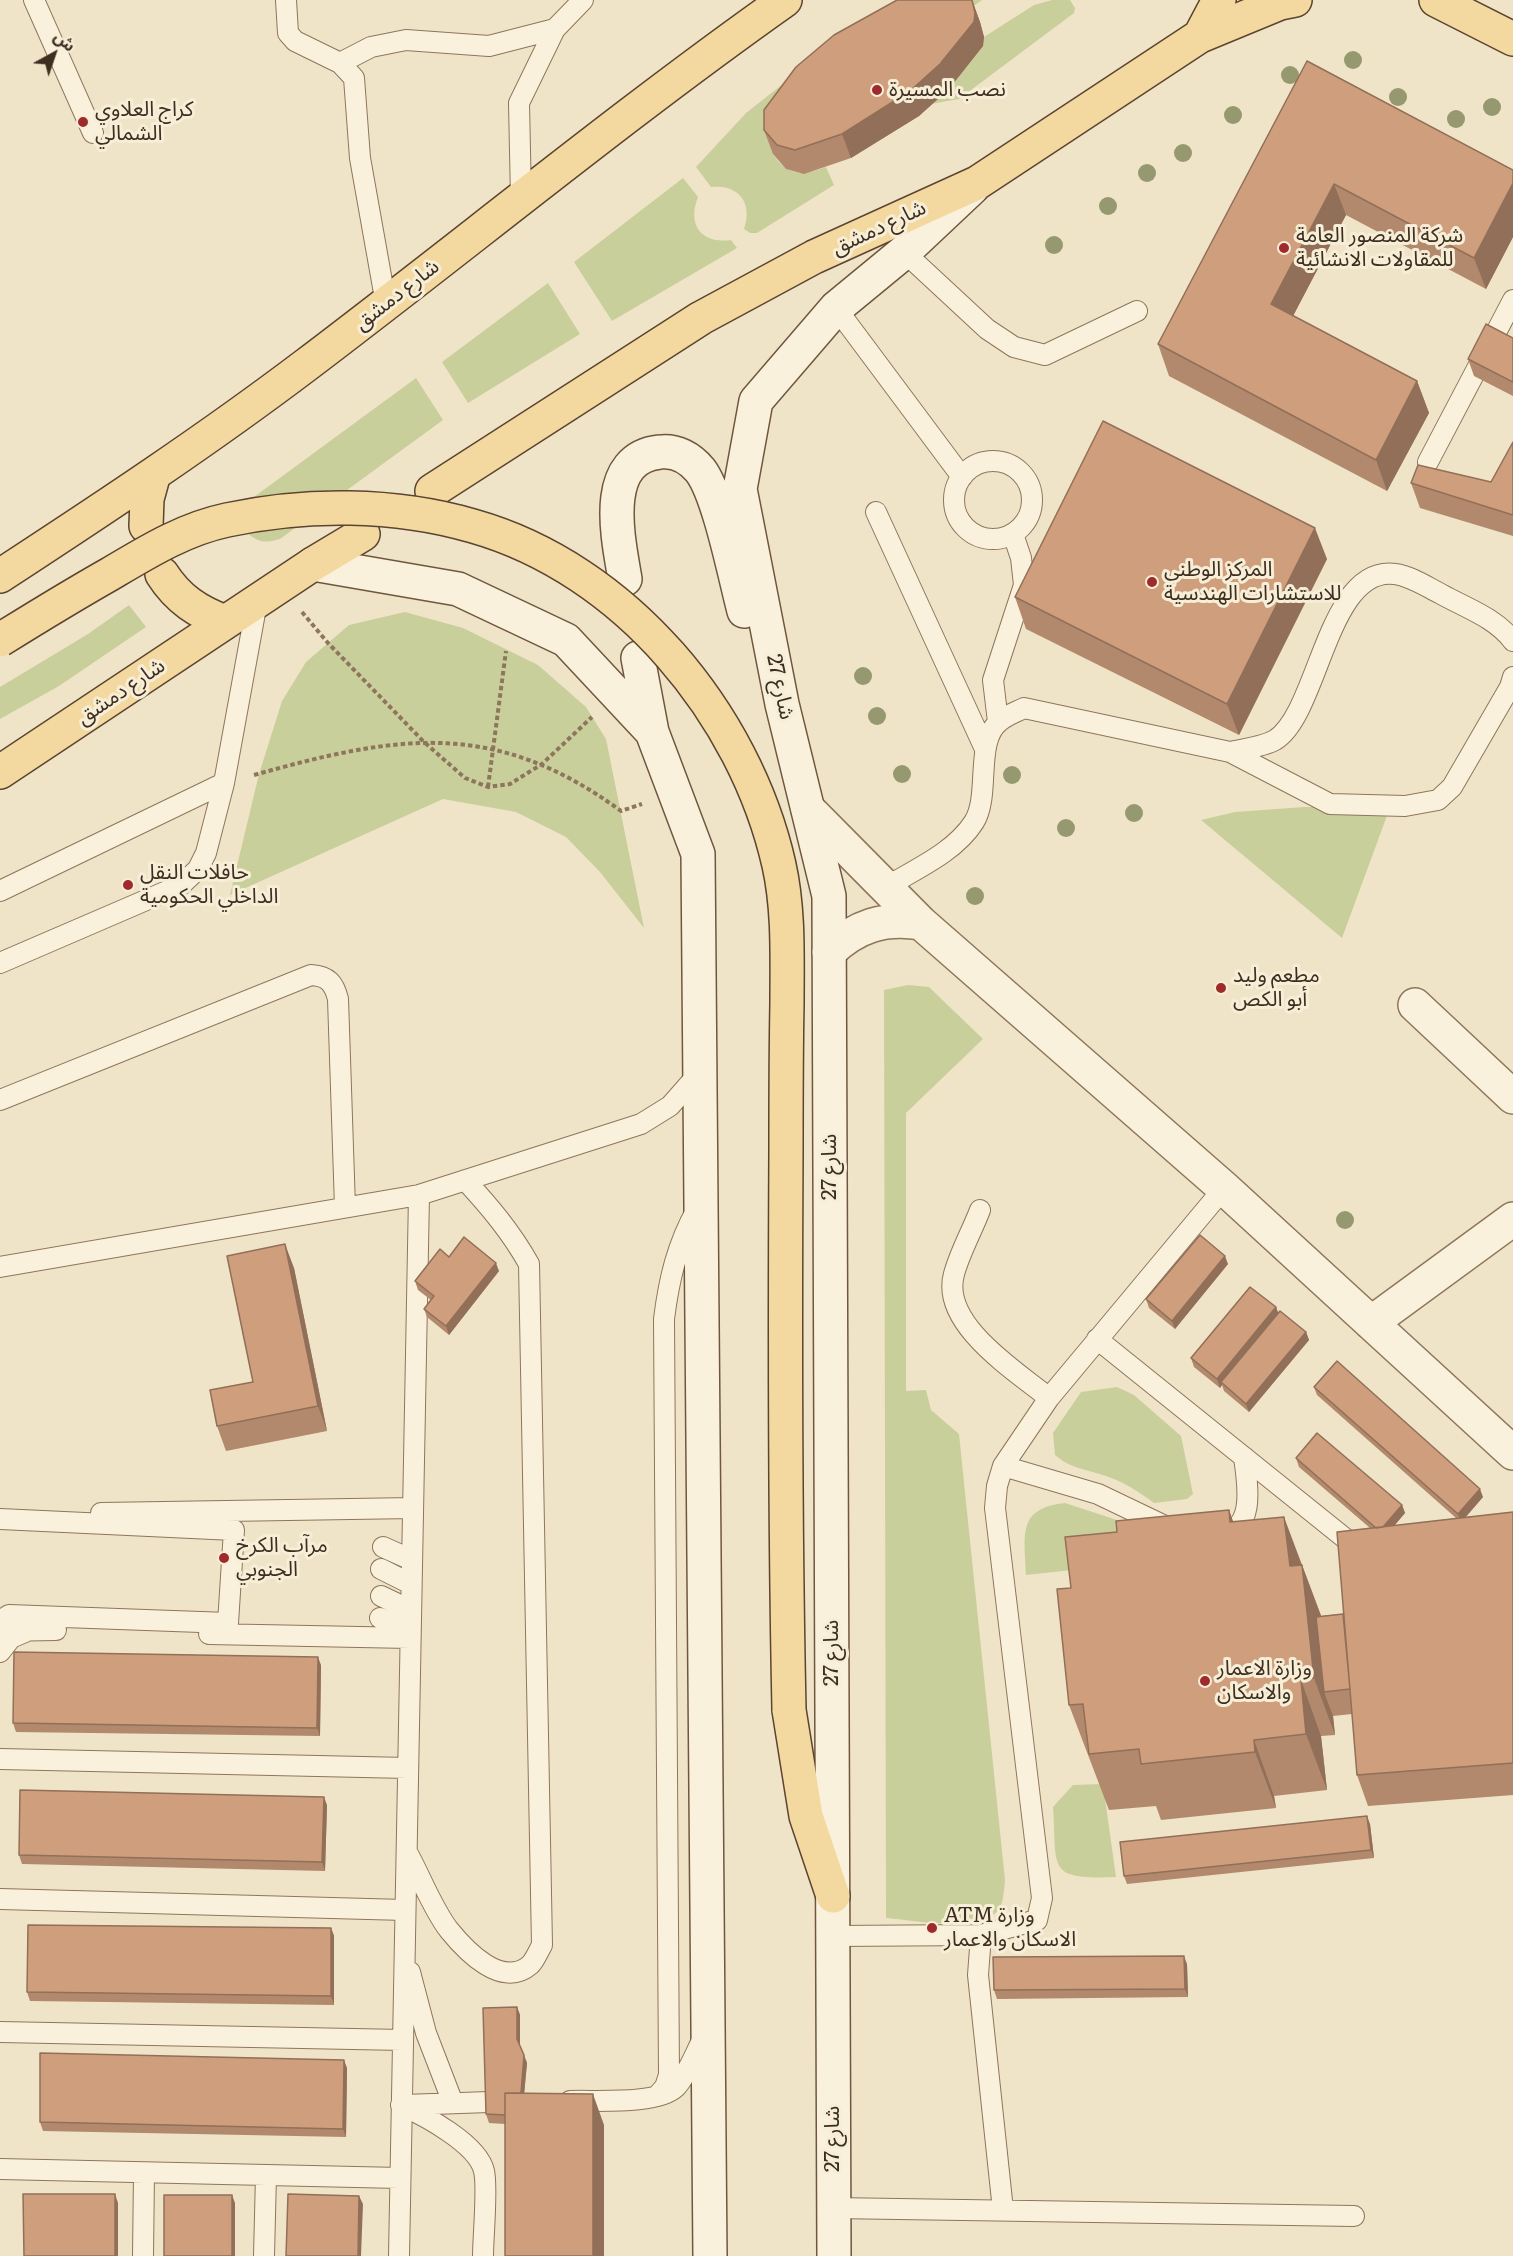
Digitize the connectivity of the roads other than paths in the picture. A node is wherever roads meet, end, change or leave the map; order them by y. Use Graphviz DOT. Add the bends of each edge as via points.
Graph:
graph roads {
  1 [pos="34,0"];
  2 [pos="286,0"];
  3 [pos="583,0"];
  4 [pos="785,0"];
  5 [pos="1219,0"];
  6 [pos="1295,0"];
  7 [pos="1436,0"];
  8 [pos="1476,8"];
  9 [pos="555,29"];
  10 [pos="1200,36"];
  11 [pos="1513,39"];
  12 [pos="340,63"];
  13 [pos="93,133"];
  14 [pos="977,183"];
  15 [pos="521,199"];
  16 [pos="904,252"];
  17 [pos="1513,300"];
  18 [pos="386,304"];
  19 [pos="836,308"];
  20 [pos="1137,311"];
  21 [pos="1428,462"];
  22 [pos="153,477"];
  23 [pos="962,477"];
  24 [pos="432,491"];
  25 [pos="876,512"];
  26 [pos="146,526"];
  27 [pos="363,534"];
  28 [pos="1013,534"];
  29 [pos="313,564"];
  30 [pos="162,574"];
  31 [pos="0,576"];
  32 [pos="625,579"];
  33 [pos="269,594"];
  34 [pos="225,622"];
  35 [pos="0,640"];
  36 [pos="1513,641"];
  37 [pos="638,658"];
  38 [pos="1513,677"];
  39 [pos="782,704"];
  40 [pos="998,722"];
  41 [pos="652,732"];
  42 [pos="985,749"];
  43 [pos="1230,753"];
  44 [pos="0,772"];
  45 [pos="224,783"];
  46 [pos="808,809"];
  47 [pos="886,887"];
  48 [pos="0,891"];
  49 [pos="921,923"];
  50 [pos="830,952"];
  51 [pos="0,963"];
  52 [pos="1414,1005"];
  53 [pos="700,1072"];
  54 [pos="1513,1097"];
  55 [pos="0,1100"];
  56 [pos="465,1180"];
  57 [pos="1224,1188"];
  58 [pos="419,1195"];
  59 [pos="701,1203"];
  60 [pos="345,1207"];
  61 [pos="980,1210"];
  62 [pos="1513,1219"];
  63 [pos="0,1267"];
  64 [pos="1371,1323"];
  65 [pos="1097,1339"];
  66 [pos="1049,1398"];
  67 [pos="1513,1453"];
  68 [pos="1244,1457"];
  69 [pos="1003,1466"];
  70 [pos="413,1508"];
  71 [pos="0,1514"];
  72 [pos="0,1519"];
  73 [pos="1185,1533"];
  74 [pos="1205,1537"];
  75 [pos="383,1547"];
  76 [pos="1357,1548"];
  77 [pos="412,1560"];
  78 [pos="381,1569"];
  79 [pos="411,1584"];
  80 [pos="381,1596"];
  81 [pos="410,1610"];
  82 [pos="380,1618"];
  83 [pos="0,1621"];
  84 [pos="33,1630"];
  85 [pos="0,1631"];
  86 [pos="410,1635"];
  87 [pos="0,1652"];
  88 [pos="0,1759"];
  89 [pos="408,1768"];
  90 [pos="406,1849"];
  91 [pos="833,1896"];
  92 [pos="0,1899"];
  93 [pos="405,1910"];
  94 [pos="981,1935"];
  95 [pos="833,1936"];
  96 [pos="404,1952"];
  97 [pos="708,2030"];
  98 [pos="0,2032"];
  99 [pos="403,2040"];
  100 [pos="657,2096"];
  101 [pos="556,2101"];
  102 [pos="489,2102"];
  103 [pos="453,2103"];
  104 [pos="401,2105"];
  105 [pos="0,2169"];
  106 [pos="144,2173"];
  107 [pos="266,2175"];
  108 [pos="400,2178"];
  109 [pos="833,2208"];
  110 [pos="1003,2210"];
  111 [pos="1354,2216"];
  112 [pos="143,2256"];
  113 [pos="264,2256"];
  114 [pos="399,2256"];
  115 [pos="483,2256"];
  116 [pos="710,2256"];
  117 [pos="834,2256"];
  1 -- 13 [label="lane"];
  2 -- 12 [label="lane" via="288,33 295,41"];
  3 -- 9 [label="lane"];
  4 -- 15 [label="main road, شارع دمشق" via="680,74"];
  5 -- 10 [label="main road"];
  6 -- 10 [label="main road, شارع دمشق"];
  7 -- 8 [label="main road"];
  8 -- 11 [label="main road"];
  9 -- 12 [label="lane" via="489,46 406,40 371,46"];
  9 -- 15 [label="lane" via="519,104"];
  10 -- 14 [label="main road, شارع دمشق"];
  12 -- 18 [label="lane" via="354,78 360,158"];
  14 -- 16 [label="main road, شارع 27"];
  14 -- 24 [label="main road, شارع دمشق" via="814,257 702,318"];
  15 -- 18 [label="main road, شارع دمشق"];
  16 -- 19 [label="main road, شارع 27"];
  16 -- 20 [label="lane" via="987,328 1014,347 1045,355"];
  17 -- 21 [label="lane"];
  18 -- 22 [label="main road, شارع دمشق"];
  19 -- 23 [label="lane"];
  19 -- 39 [label="main road, شارع 27" via="756,401 740,489"];
  22 -- 26 [label="main road"];
  22 -- 31 [label="main road, شارع دمشق"];
  23 -- 28 [label="lane" via="955,490 954,506 969,531 983,538 999,539"];
  23 -- 28 [label="lane" via="973,466 988,461 1003,462 1027,480 1031,510"];
  25 -- 42 [label="lane"];
  27 -- 29 [label="main road, شارع دمشق"];
  28 -- 40 [label="lane" via="1022,558 1024,585 993,680"];
  29 -- 33 [label="main road, شارع دمشق"];
  29 -- 41 [label="main road" via="458,589 566,640"];
  30 -- 34 [label="main road" via="185,602"];
  32 -- 39 [label="main road" via="617,506 620,482 627,468 637,458 651,453 668,451 686,457 710,485 747,622"];
  33 -- 34 [label="main road, شارع دمشق"];
  33 -- 45 [label="lane"];
  34 -- 44 [label="main road, شارع دمشق"];
  35 -- 91 [label="main road, bridge" via="158,546 194,530 226,520 311,509 398,511 475,526 567,569 628,615 701,693 760,798 779,868 787,942 785,1384 789,1710 806,1816"];
  36 -- 43 [label="lane" via="1503,627 1414,580 1393,573 1370,578 1343,606 1291,725 1274,741"];
  37 -- 41 [label="main road"];
  38 -- 43 [label="lane" via="1452,787 1437,800 1405,806 1330,804"];
  39 -- 46 [label="main road, شارع 27"];
  40 -- 42 [label="lane"];
  40 -- 43 [label="lane" via="1024,708"];
  41 -- 53 [label="main road" via="698,854"];
  42 -- 47 [label="lane" via="982,804 974,822 949,849"];
  45 -- 48 [label="lane"];
  45 -- 51 [label="lane" via="206,854 198,869 181,885"];
  46 -- 47 [label="main road"];
  46 -- 50 [label="main road, شارع 27" via="829,896"];
  47 -- 49 [label="main road"];
  49 -- 50 [label="main road" via="896,920 871,924 848,936"];
  49 -- 57 [label="main road"];
  50 -- 91 [label="main road, شارع 27"];
  52 -- 54 [label="main road"];
  53 -- 56 [label="lane" via="670,1106 641,1124"];
  53 -- 59 [label="main road"];
  55 -- 60 [label="lane" via="303,978 321,976 333,984 338,999"];
  56 -- 58 [label="lane"];
  56 -- 90 [label="lane" via="495,1212 529,1264 542,1945 532,1964 521,1971 497,1971 476,1957 448,1929"];
  57 -- 64 [label="main road"];
  57 -- 65 [label="lane"];
  58 -- 60 [label="lane"];
  58 -- 70 [label="lane"];
  59 -- 97 [label="main road"];
  59 -- 100 [label="lane" via="682,1236 669,1279 664,1319 669,2074"];
  60 -- 63 [label="lane"];
  61 -- 66 [label="lane" via="953,1276 955,1305 972,1335"];
  62 -- 64 [label="main road"];
  64 -- 67 [label="main road"];
  65 -- 66 [label="lane"];
  65 -- 68 [label="lane"];
  66 -- 69 [label="lane"];
  68 -- 74 [label="lane" via="1250,1500 1241,1522 1225,1534"];
  68 -- 76 [label="lane"];
  69 -- 73 [label="lane" via="1098,1494"];
  69 -- 94 [label="lane" via="995,1509 1042,1898 1037,1920"];
  70 -- 71 [label="lane"];
  70 -- 77 [label="lane"];
  72 -- 83 [label="lane" via="234,1530 228,1623 9,1615"];
  75 -- 77 [label="lane"];
  77 -- 79 [label="lane"];
  78 -- 79 [label="lane"];
  79 -- 81 [label="lane"];
  80 -- 81 [label="lane"];
  81 -- 86 [label="lane"];
  82 -- 86 [label="lane"];
  84 -- 85 [label="lane"];
  84 -- 86 [label="lane"];
  84 -- 87 [label="lane" via="11,1638"];
  86 -- 89 [label="lane"];
  88 -- 89 [label="lane"];
  89 -- 90 [label="lane"];
  90 -- 93 [label="lane"];
  91 -- 95 [label="main road, شارع 27"];
  92 -- 93 [label="lane"];
  93 -- 96 [label="lane"];
  94 -- 95 [label="lane"];
  94 -- 110 [label="lane" via="978,1975"];
  95 -- 109 [label="main road, شارع 27"];
  96 -- 99 [label="lane"];
  96 -- 103 [label="lane" via="426,2033"];
  97 -- 100 [label="lane" via="678,2085"];
  97 -- 116 [label="main road"];
  98 -- 99 [label="lane"];
  99 -- 104 [label="lane"];
  100 -- 101 [label="lane"];
  102 -- 103 [label="lane"];
  103 -- 104 [label="lane"];
  104 -- 108 [label="lane"];
  104 -- 115 [label="lane" via="427,2117 466,2145 484,2170"];
  105 -- 106 [label="lane"];
  106 -- 107 [label="lane"];
  106 -- 112 [label="lane"];
  107 -- 108 [label="lane"];
  107 -- 113 [label="lane"];
  108 -- 114 [label="lane"];
  109 -- 110 [label="lane"];
  109 -- 117 [label="main road, شارع 27"];
  110 -- 111 [label="lane"];
}
